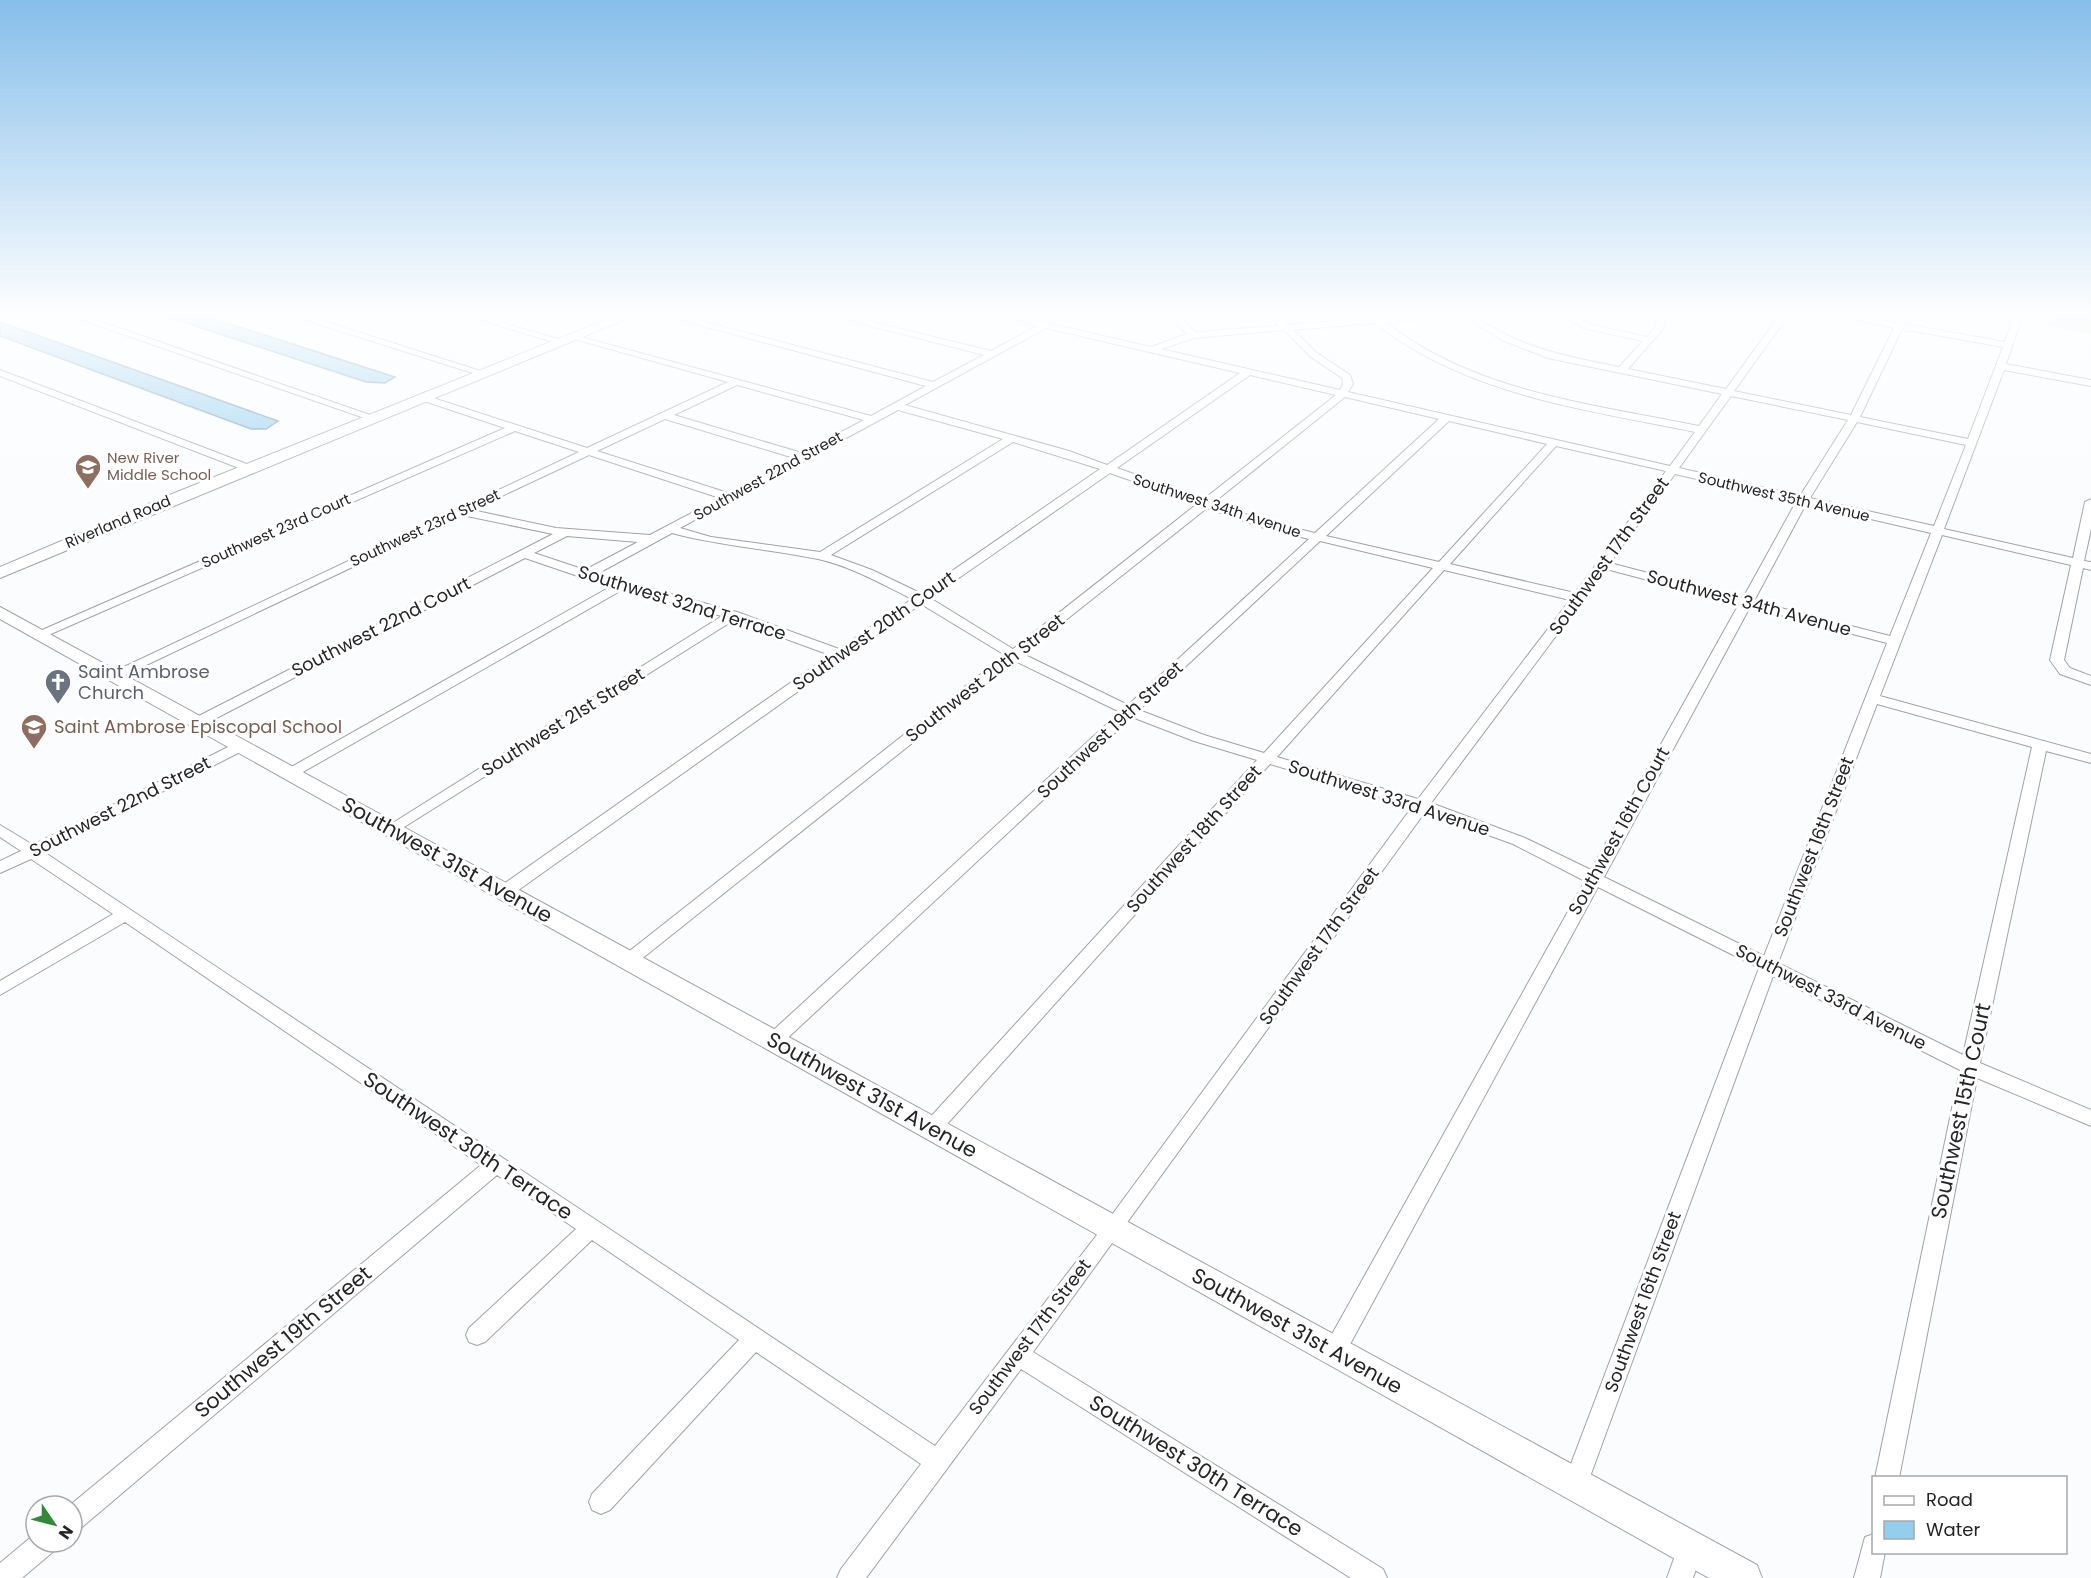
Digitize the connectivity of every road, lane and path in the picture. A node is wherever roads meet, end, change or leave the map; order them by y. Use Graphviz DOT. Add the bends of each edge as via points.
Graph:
graph roads {
  1 [pos="33,386"];
  2 [pos="279,386"];
  3 [pos="455,386"];
  4 [pos="727,386"];
  5 [pos="753,386"];
  6 [pos="932,386"];
  7 [pos="1229,386"];
  8 [pos="1302,386"];
  9 [pos="1347,386"];
  10 [pos="1506,386"];
  11 [pos="1690,386"];
  12 [pos="1732,386"];
  13 [pos="1870,386"];
  14 [pos="1993,386"];
  15 [pos="1727,393"];
  16 [pos="1342,395"];
  17 [pos="424,398"];
  18 [pos="896,406"];
  19 [pos="664,415"];
  20 [pos="374,418"];
  21 [pos="872,419"];
  22 [pos="1445,419"];
  23 [pos="1854,419"];
  24 [pos="513,428"];
  25 [pos="1701,429"];
  26 [pos="1012,438"];
  27 [pos="1553,443"];
  28 [pos="1972,443"];
  29 [pos="587,452"];
  30 [pos="802,457"];
  31 [pos="248,468"];
  32 [pos="1108,469"];
  33 [pos="1671,471"];
  34 [pos="729,497"];
  35 [pos="1802,501"];
  36 [pos="2091,502"];
  37 [pos="1204,505"];
  38 [pos="461,511"];
  39 [pos="670,529"];
  40 [pos="1935,532"];
  41 [pos="564,533"];
  42 [pos="1316,538"];
  43 [pos="653,539"];
  44 [pos="524,554"];
  45 [pos="822,556"];
  46 [pos="1603,565"];
  47 [pos="2085,565"];
  48 [pos="1441,567"];
  49 [pos="0,573"];
  50 [pos="586,575"];
  51 [pos="620,586"];
  52 [pos="921,598"];
  53 [pos="1579,598"];
  54 [pos="1747,602"];
  55 [pos="0,612"];
  56 [pos="733,615"];
  57 [pos="39,634"];
  58 [pos="1894,641"];
  59 [pos="840,654"];
  60 [pos="1014,655"];
  61 [pos="114,675"];
  62 [pos="2091,681"];
  63 [pos="1872,698"];
  64 [pos="1131,711"];
  65 [pos="198,722"];
  66 [pos="2040,745"];
  67 [pos="241,746"];
  68 [pos="1267,759"];
  69 [pos="2091,759"];
  70 [pos="291,773"];
  71 [pos="1424,806"];
  72 [pos="0,830"];
  73 [pos="393,830"];
  74 [pos="31,852"];
  75 [pos="0,868"];
  76 [pos="1593,877"];
  77 [pos="504,891"];
  78 [pos="126,914"];
  79 [pos="628,961"];
  80 [pos="1768,967"];
  81 [pos="0,989"];
  82 [pos="773,1041"];
  83 [pos="1970,1066"];
  84 [pos="2091,1118"];
  85 [pos="932,1128"];
  86 [pos="495,1165"];
  87 [pos="590,1229"];
  88 [pos="1113,1229"];
  89 [pos="477,1335"];
  90 [pos="754,1339"];
  91 [pos="1334,1352"];
  92 [pos="1017,1354"];
  93 [pos="936,1461"];
  94 [pos="1887,1476"];
  95 [pos="1575,1485"];
  96 [pos="601,1502"];
  97 [pos="84,1510"];
  98 [pos="1690,1548"];
  99 [pos="31,1554"];
  100 [pos="1872,1554"];
  101 [pos="2,1578"];
  102 [pos="850,1578"];
  103 [pos="1374,1578"];
  104 [pos="1680,1578"];
  105 [pos="1744,1578"];
  106 [pos="1867,1578"];
  1 -- 31 [label="street"];
  2 -- 20 [label="street"];
  3 -- 17 [label="street, Riverland Road"];
  4 -- 19 [label="street, Southwest 23rd Street"];
  5 -- 21 [label="street"];
  6 -- 18 [label="street, Southwest 22nd Street"];
  7 -- 32 [label="street, Southwest 20th Court"];
  8 -- 16 [label="street, Southwest 35th Avenue"];
  9 -- 16 [label="street"];
  10 -- 25 [label="street"];
  11 -- 15 [label="street"];
  12 -- 15 [label="street, Southwest 17th Street"];
  13 -- 23 [label="street, Southwest 16th Court"];
  14 -- 28 [label="street, Southwest 16th Street"];
  15 -- 23 [label="street"];
  15 -- 25 [label="street, Southwest 17th Street"];
  16 -- 22 [label="street, Southwest 35th Avenue"];
  16 -- 37 [label="street, Southwest 20th Street"];
  17 -- 20 [label="street, Riverland Road"];
  17 -- 24 [label="street"];
  18 -- 21 [label="street, Southwest 22nd Street"];
  18 -- 26 [label="street, Southwest 34th Avenue"];
  19 -- 29 [label="street, Southwest 23rd Street"];
  19 -- 30 [label="street"];
  20 -- 31 [label="street, Riverland Road"];
  21 -- 30 [label="street, Southwest 22nd Street"];
  22 -- 27 [label="street, Southwest 35th Avenue"];
  22 -- 42 [label="street, Southwest 19th Street"];
  23 -- 28 [label="street"];
  23 -- 35 [label="street, Southwest 16th Court"];
  24 -- 29 [label="street"];
  24 -- 57 [label="street, Southwest 23rd Court"];
  25 -- 33 [label="street, Southwest 17th Street"];
  26 -- 32 [label="street, Southwest 34th Avenue"];
  26 -- 45 [label="street"];
  27 -- 33 [label="street, Southwest 35th Avenue"];
  27 -- 48 [label="street, Southwest 18th Street"];
  28 -- 40 [label="street, Southwest 16th Street"];
  29 -- 34 [label="street"];
  29 -- 38 [label="street, Southwest 23rd Street"];
  30 -- 34 [label="street, Southwest 22nd Street"];
  31 -- 49 [label="street, Riverland Road"];
  32 -- 37 [label="street, Southwest 34th Avenue"];
  32 -- 52 [label="street, Southwest 20th Court"];
  33 -- 35 [label="street, Southwest 35th Avenue"];
  33 -- 46 [label="street, Southwest 17th Street"];
  34 -- 39 [label="street, Southwest 22nd Street"];
  35 -- 40 [label="street, Southwest 35th Avenue"];
  35 -- 54 [label="street, Southwest 16th Court"];
  36 -- 47 [label="street"];
  37 -- 42 [label="street, Southwest 34th Avenue"];
  37 -- 60 [label="street, Southwest 20th Street"];
  38 -- 41 [label="street"];
  38 -- 61 [label="street, Southwest 23rd Street"];
  39 -- 43 [label="street, Southwest 22nd Street"];
  39 -- 45 [label="street, Southwest 33rd Avenue" via="710,540"];
  40 -- 47 [label="street, Southwest 35th Avenue"];
  40 -- 58 [label="street, Southwest 16th Street"];
  41 -- 43 [label="street"];
  41 -- 44 [label="street, Southwest 22nd Court"];
  42 -- 48 [label="street, Southwest 34th Avenue"];
  42 -- 64 [label="street, Southwest 19th Street"];
  43 -- 50 [label="street, Southwest 22nd Street"];
  44 -- 50 [label="street, Southwest 32nd Terrace"];
  44 -- 65 [label="street, Southwest 22nd Court"];
  45 -- 52 [label="street, Southwest 33rd Avenue"];
  46 -- 53 [label="street, Southwest 17th Street"];
  46 -- 54 [label="street, Southwest 34th Avenue"];
  47 -- 62 [label="street" via="2057,660 2065,671"];
  48 -- 53 [label="street, Southwest 34th Avenue"];
  48 -- 68 [label="street, Southwest 18th Street"];
  50 -- 51 [label="street, Southwest 32nd Terrace"];
  51 -- 56 [label="street, Southwest 32nd Terrace"];
  51 -- 70 [label="street"];
  52 -- 59 [label="street, Southwest 20th Court"];
  52 -- 60 [label="street, Southwest 33rd Avenue"];
  53 -- 71 [label="street, Southwest 17th Street"];
  54 -- 58 [label="street, Southwest 34th Avenue"];
  54 -- 76 [label="street, Southwest 16th Court"];
  55 -- 57 [label="street, Southwest 31st Avenue"];
  56 -- 59 [label="street, Southwest 32nd Terrace"];
  56 -- 73 [label="street, Southwest 21st Street"];
  57 -- 61 [label="street, Southwest 31st Avenue"];
  58 -- 63 [label="street, Southwest 16th Street"];
  59 -- 77 [label="street, Southwest 20th Court"];
  60 -- 64 [label="street, Southwest 33rd Avenue"];
  60 -- 79 [label="street, Southwest 20th Street"];
  61 -- 65 [label="street, Southwest 31st Avenue"];
  63 -- 66 [label="street"];
  63 -- 80 [label="street, Southwest 16th Street"];
  64 -- 68 [label="street, Southwest 33rd Avenue"];
  64 -- 82 [label="street, Southwest 19th Street"];
  65 -- 67 [label="street, Southwest 31st Avenue"];
  66 -- 69 [label="street"];
  66 -- 83 [label="street, Southwest 15th Court"];
  67 -- 70 [label="street, Southwest 31st Avenue"];
  67 -- 74 [label="street, Southwest 22nd Street"];
  68 -- 71 [label="street, Southwest 33rd Avenue"];
  68 -- 85 [label="street, Southwest 18th Street"];
  70 -- 73 [label="street, Southwest 31st Avenue"];
  71 -- 76 [label="street, Southwest 33rd Avenue" via="1519,841"];
  71 -- 88 [label="street, Southwest 17th Street"];
  72 -- 74 [label="street, Southwest 30th Terrace"];
  73 -- 77 [label="street, Southwest 31st Avenue"];
  74 -- 75 [label="street, Southwest 22nd Street"];
  74 -- 78 [label="street, Southwest 30th Terrace"];
  76 -- 80 [label="street, Southwest 33rd Avenue"];
  76 -- 91 [label="street, Southwest 16th Court"];
  77 -- 79 [label="street, Southwest 31st Avenue"];
  78 -- 81 [label="street"];
  78 -- 86 [label="street, Southwest 30th Terrace"];
  79 -- 82 [label="street, Southwest 31st Avenue"];
  80 -- 83 [label="street, Southwest 33rd Avenue"];
  80 -- 95 [label="street, Southwest 16th Street"];
  82 -- 85 [label="street, Southwest 31st Avenue"];
  83 -- 84 [label="street, Southwest 33rd Avenue"];
  83 -- 94 [label="street, Southwest 15th Court"];
  85 -- 88 [label="street, Southwest 31st Avenue"];
  86 -- 87 [label="street, Southwest 30th Terrace"];
  86 -- 97 [label="street, Southwest 19th Street"];
  87 -- 89 [label="street"];
  87 -- 90 [label="street, Southwest 30th Terrace"];
  88 -- 91 [label="street, Southwest 31st Avenue"];
  88 -- 92 [label="street, Southwest 17th Street"];
  90 -- 93 [label="street, Southwest 30th Terrace"];
  90 -- 96 [label="street"];
  91 -- 95 [label="street, Southwest 31st Avenue"];
  92 -- 93 [label="street, Southwest 17th Street"];
  92 -- 103 [label="street, Southwest 30th Terrace"];
  93 -- 102 [label="street, Southwest 17th Street"];
  95 -- 98 [label="street, Southwest 31st Avenue"];
  98 -- 104 [label="street"];
  98 -- 105 [label="street, Southwest 31st Avenue"];
  99 -- 101 [label="street"];
  100 -- 106 [label="street"];
}
